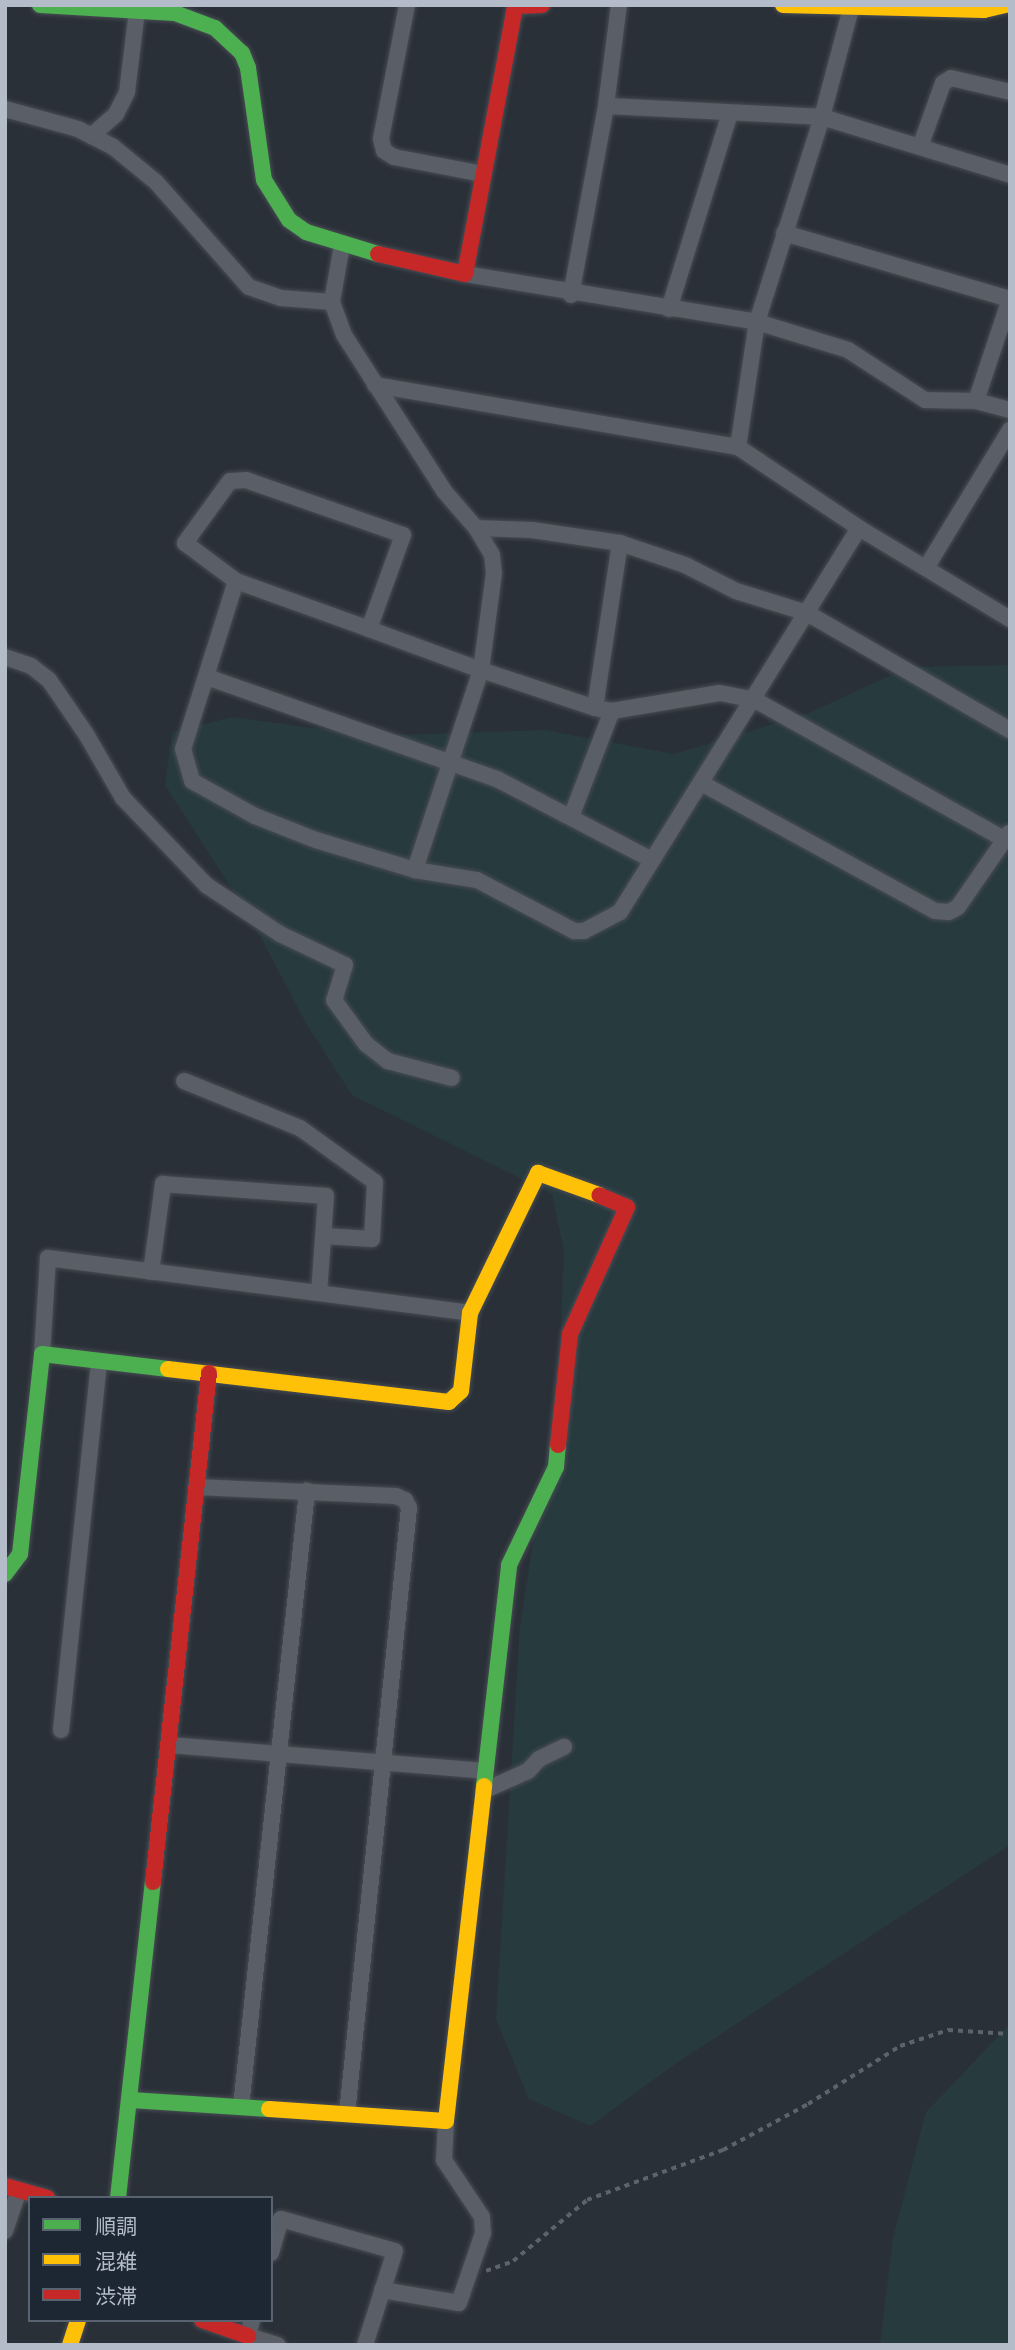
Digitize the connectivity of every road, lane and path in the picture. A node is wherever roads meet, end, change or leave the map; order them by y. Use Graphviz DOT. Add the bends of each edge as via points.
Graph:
graph roads {
  1 [pos="40,5"];
  2 [pos="407,5"];
  3 [pos="542,5"];
  4 [pos="619,5"];
  5 [pos="783,5"];
  6 [pos="1005,5"];
  7 [pos="513,6"];
  8 [pos="851,8"];
  9 [pos="137,10"];
  10 [pos="1010,92"];
  11 [pos="606,106"];
  12 [pos="5,109"];
  13 [pos="730,113"];
  14 [pos="822,117"];
  15 [pos="91,136"];
  16 [pos="920,147"];
  17 [pos="483,174"];
  18 [pos="1010,175"];
  19 [pos="784,233"];
  20 [pos="342,245"];
  21 [pos="466,274"];
  22 [pos="571,295"];
  23 [pos="1010,299"];
  24 [pos="332,302"];
  25 [pos="669,309"];
  26 [pos="757,322"];
  27 [pos="375,385"];
  28 [pos="976,401"];
  29 [pos="1010,410"];
  30 [pos="1010,430"];
  31 [pos="738,447"];
  32 [pos="476,528"];
  33 [pos="859,528"];
  34 [pos="620,543"];
  35 [pos="926,568"];
  36 [pos="236,581"];
  37 [pos="807,613"];
  38 [pos="1010,619"];
  39 [pos="369,629"];
  40 [pos="5,657"];
  41 [pos="481,670"];
  42 [pos="207,677"];
  43 [pos="755,700"];
  44 [pos="595,708"];
  45 [pos="612,711"];
  46 [pos="1010,730"];
  47 [pos="448,764"];
  48 [pos="703,784"];
  49 [pos="571,817"];
  50 [pos="1007,835"];
  51 [pos="652,860"];
  52 [pos="415,870"];
  53 [pos="452,1078"];
  54 [pos="184,1081"];
  55 [pos="324,1236"];
  56 [pos="151,1272"];
  57 [pos="318,1293"];
  58 [pos="470,1312"];
  59 [pos="42,1354"];
  60 [pos="99,1361"];
  61 [pos="209,1373"];
  62 [pos="196,1486"];
  63 [pos="307,1491"];
  64 [pos="5,1574"];
  65 [pos="61,1730"];
  66 [pos="170,1745"];
  67 [pos="564,1747"];
  68 [pos="279,1754"];
  69 [pos="381,1764"];
  70 [pos="485,1771"];
  71 [pos="483,1791"];
  72 [pos="1010,2034"];
  73 [pos="131,2100"];
  74 [pos="241,2107"];
  75 [pos="347,2114"];
  76 [pos="446,2121"];
  77 [pos="12,2188"];
  78 [pos="40,2196"];
  79 [pos="118,2196"];
  80 [pos="5,2231"];
  81 [pos="273,2246"];
  82 [pos="468,2272"];
  83 [pos="382,2290"];
  84 [pos="77,2322"];
  85 [pos="208,2322"];
  86 [pos="245,2334"];
  87 [pos="70,2345"];
  88 [pos="278,2345"];
  89 [pos="365,2345"];
  1 -- 9 [label="street"];
  2 -- 17 [label="street" via="381,139 384,151 394,157"];
  3 -- 7 [label="street"];
  4 -- 11 [label="street"];
  5 -- 8 [label="street"];
  6 -- 8 [label="street" via="984,10"];
  7 -- 17 [label="street"];
  8 -- 14 [label="street"];
  9 -- 15 [label="street" via="127,92 116,114"];
  9 -- 20 [label="street" via="198,19 230,40 248,68 264,180 273,200 306,232"];
  10 -- 16 [label="street" via="951,78 943,83"];
  11 -- 13 [label="street"];
  11 -- 22 [label="street"];
  12 -- 15 [label="street"];
  13 -- 14 [label="street"];
  13 -- 25 [label="street"];
  14 -- 16 [label="street"];
  14 -- 19 [label="street"];
  15 -- 24 [label="street" via="156,182 249,287 281,298"];
  16 -- 18 [label="street"];
  17 -- 21 [label="street"];
  19 -- 23 [label="street"];
  19 -- 26 [label="street"];
  20 -- 21 [label="street"];
  20 -- 24 [label="street"];
  21 -- 22 [label="street"];
  22 -- 25 [label="street"];
  23 -- 28 [label="street"];
  24 -- 27 [label="street" via="344,335"];
  25 -- 26 [label="street"];
  26 -- 28 [label="street" via="849,350 925,400"];
  26 -- 31 [label="street"];
  27 -- 31 [label="street"];
  27 -- 32 [label="street" via="444,491"];
  28 -- 29 [label="street"];
  30 -- 35 [label="street"];
  31 -- 33 [label="street"];
  32 -- 34 [label="street" via="532,530"];
  32 -- 41 [label="street" via="492,555 494,573"];
  33 -- 35 [label="street"];
  33 -- 37 [label="street"];
  34 -- 37 [label="street" via="685,565 736,591"];
  34 -- 44 [label="street"];
  35 -- 38 [label="street"];
  36 -- 39 [label="street"];
  36 -- 39 [label="street" via="185,543 230,481 246,480 403,534"];
  36 -- 42 [label="street"];
  37 -- 43 [label="street"];
  37 -- 46 [label="street"];
  39 -- 41 [label="street"];
  40 -- 53 [label="street" via="31,666 48,680 123,798 206,885 280,934 345,965 334,1000 366,1044 388,1062"];
  41 -- 44 [label="street"];
  41 -- 47 [label="street"];
  42 -- 47 [label="street"];
  42 -- 52 [label="street" via="183,749 192,781 255,816"];
  43 -- 45 [label="street" via="720,693"];
  43 -- 48 [label="street"];
  43 -- 50 [label="street"];
  44 -- 45 [label="street"];
  45 -- 49 [label="street"];
  47 -- 49 [label="street" via="522,790"];
  47 -- 52 [label="street"];
  48 -- 50 [label="street" via="935,911 958,907"];
  48 -- 51 [label="street"];
  49 -- 51 [label="street"];
  51 -- 52 [label="street" via="620,912 584,931 574,931 477,880"];
  54 -- 55 [label="street" via="300,1128 374,1182 372,1239"];
  55 -- 56 [label="street" via="326,1196 163,1184"];
  55 -- 57 [label="street"];
  56 -- 57 [label="street"];
  56 -- 59 [label="street" via="48,1258"];
  57 -- 58 [label="street"];
  58 -- 61 [label="street" via="461,1391 449,1402"];
  58 -- 70 [label="street" via="538,1173 555,1175 627,1207 570,1334 556,1468 509,1565"];
  59 -- 60 [label="street"];
  59 -- 64 [label="street" via="20,1554"];
  60 -- 61 [label="street"];
  60 -- 65 [label="street"];
  61 -- 62 [label="street"];
  62 -- 63 [label="street"];
  62 -- 66 [label="street"];
  63 -- 68 [label="street"];
  63 -- 69 [label="street" via="396,1496 409,1508"];
  66 -- 68 [label="street"];
  66 -- 73 [label="street"];
  67 -- 71 [label="street" via="539,1759 528,1771"];
  68 -- 69 [label="street"];
  68 -- 74 [label="street"];
  69 -- 70 [label="street"];
  69 -- 75 [label="street"];
  70 -- 71 [label="street"];
  71 -- 76 [label="street"];
  72 -- 82 [label="path" via="948,2030 900,2046 723,2150 587,2200 497,2271"];
  73 -- 74 [label="street"];
  73 -- 79 [label="street"];
  74 -- 75 [label="street"];
  75 -- 76 [label="street"];
  76 -- 82 [label="street" via="444,2160 482,2217 483,2233"];
  77 -- 78 [label="street"];
  77 -- 80 [label="street"];
  81 -- 83 [label="street" via="281,2219 395,2251"];
  82 -- 83 [label="street" via="460,2303"];
  83 -- 89 [label="street"];
  84 -- 87 [label="street"];
  85 -- 86 [label="street"];
  86 -- 88 [label="street"];
}
